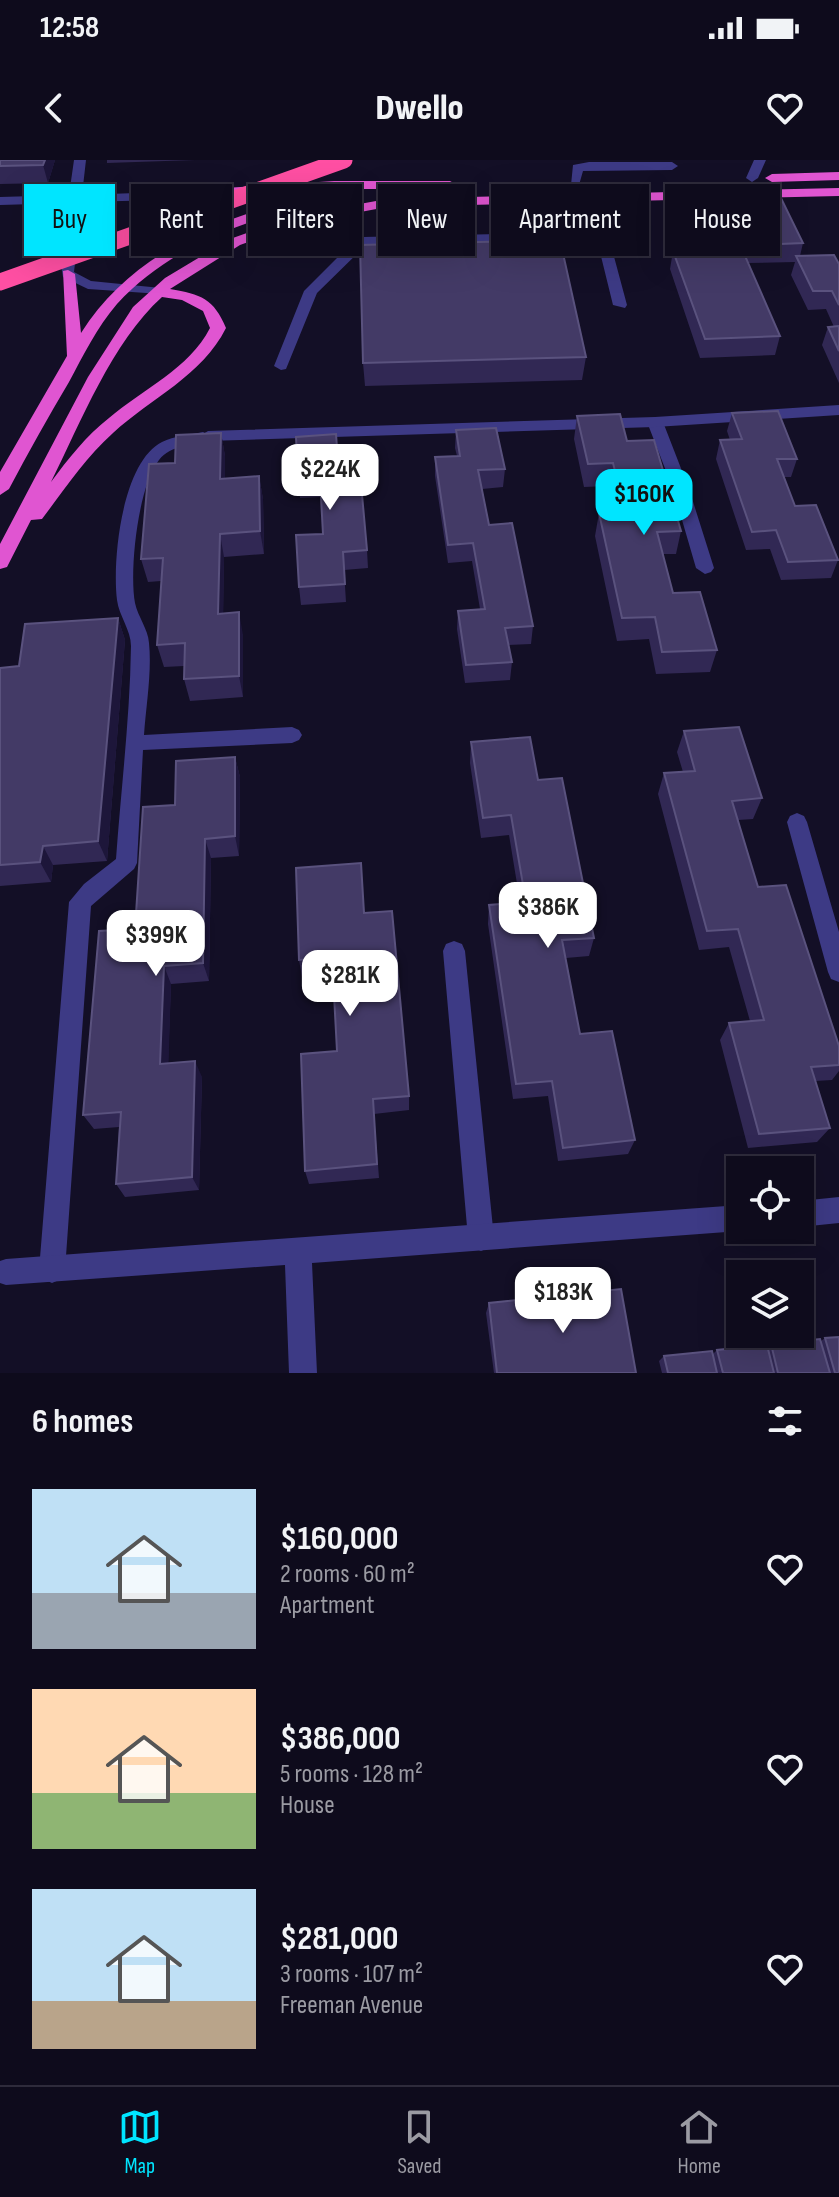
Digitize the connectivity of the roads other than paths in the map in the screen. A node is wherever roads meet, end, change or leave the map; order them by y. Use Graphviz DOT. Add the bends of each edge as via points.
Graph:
graph roads {
  1 [pos="80,160"];
  2 [pos="301,160"];
  3 [pos="344,160"];
  4 [pos="760,160"];
  5 [pos="672,166"];
  6 [pos="839,176"];
  7 [pos="582,179"];
  8 [pos="745,179"];
  9 [pos="678,180"];
  10 [pos="76,184"];
  11 [pos="378,185"];
  12 [pos="378,188"];
  13 [pos="232,191"];
  14 [pos="839,192"];
  15 [pos="24,200"];
  16 [pos="0,201"];
  17 [pos="362,206"];
  18 [pos="232,225"];
  19 [pos="248,236"];
  20 [pos="491,238"];
  21 [pos="362,241"];
  22 [pos="68,256"];
  23 [pos="169,256"];
  24 [pos="347,256"];
  25 [pos="607,256"];
  26 [pos="0,265"];
  27 [pos="68,274"];
  28 [pos="0,282"];
  29 [pos="124,289"];
  30 [pos="156,291"];
  31 [pos="620,305"];
  32 [pos="75,358"];
  33 [pos="281,366"];
  34 [pos="839,410"];
  35 [pos="655,422"];
  36 [pos="2,483"];
  37 [pos="2,558"];
  38 [pos="705,568"];
  39 [pos="292,735"];
  40 [pos="135,743"];
  41 [pos="797,822"];
  42 [pos="454,951"];
  43 [pos="839,972"];
  44 [pos="839,1210"];
  45 [pos="814,1213"];
  46 [pos="726,1219"];
  47 [pos="481,1238"];
  48 [pos="298,1252"];
  49 [pos="52,1270"];
  50 [pos="3,1272"];
  51 [pos="303,1373"];
  1 -- 10 [label="street"];
  2 -- 26 [label="highway"];
  3 -- 28 [label="highway, bridge"];
  4 -- 8 [label="street"];
  5 -- 7 [label="street"];
  6 -- 8 [label="highway"];
  7 -- 9 [label="highway"];
  7 -- 14 [label="highway"];
  7 -- 17 [label="highway"];
  11 -- 13 [label="highway"];
  12 -- 18 [label="highway" via="291,204"];
  15 -- 16 [label="street"];
  19 -- 30 [label="highway"];
  20 -- 21 [label="street"];
  22 -- 27 [label="street"];
  23 -- 29 [label="highway"];
  24 -- 33 [label="street" via="311,291"];
  25 -- 31 [label="street"];
  27 -- 29 [label="street" via="88,285"];
  27 -- 32 [label="highway"];
  29 -- 30 [label="street"];
  29 -- 32 [label="highway"];
  30 -- 37 [label="highway" via="107,358"];
  30 -- 37 [label="highway" via="186,296 210,308 218,328 212,342 102,432"];
  32 -- 36 [label="highway"];
  34 -- 35 [label="street"];
  35 -- 38 [label="street"];
  35 -- 40 [label="street" via="208,436 165,447 149,461 136,496 125,590 140,642"];
  39 -- 40 [label="street"];
  40 -- 49 [label="street" via="126,863 96,883 80,902"];
  41 -- 43 [label="street"];
  42 -- 47 [label="street"];
  44 -- 45 [label="street"];
  46 -- 47 [label="street"];
  47 -- 48 [label="street"];
  48 -- 49 [label="street"];
  48 -- 51 [label="street"];
  49 -- 50 [label="street"];
}
